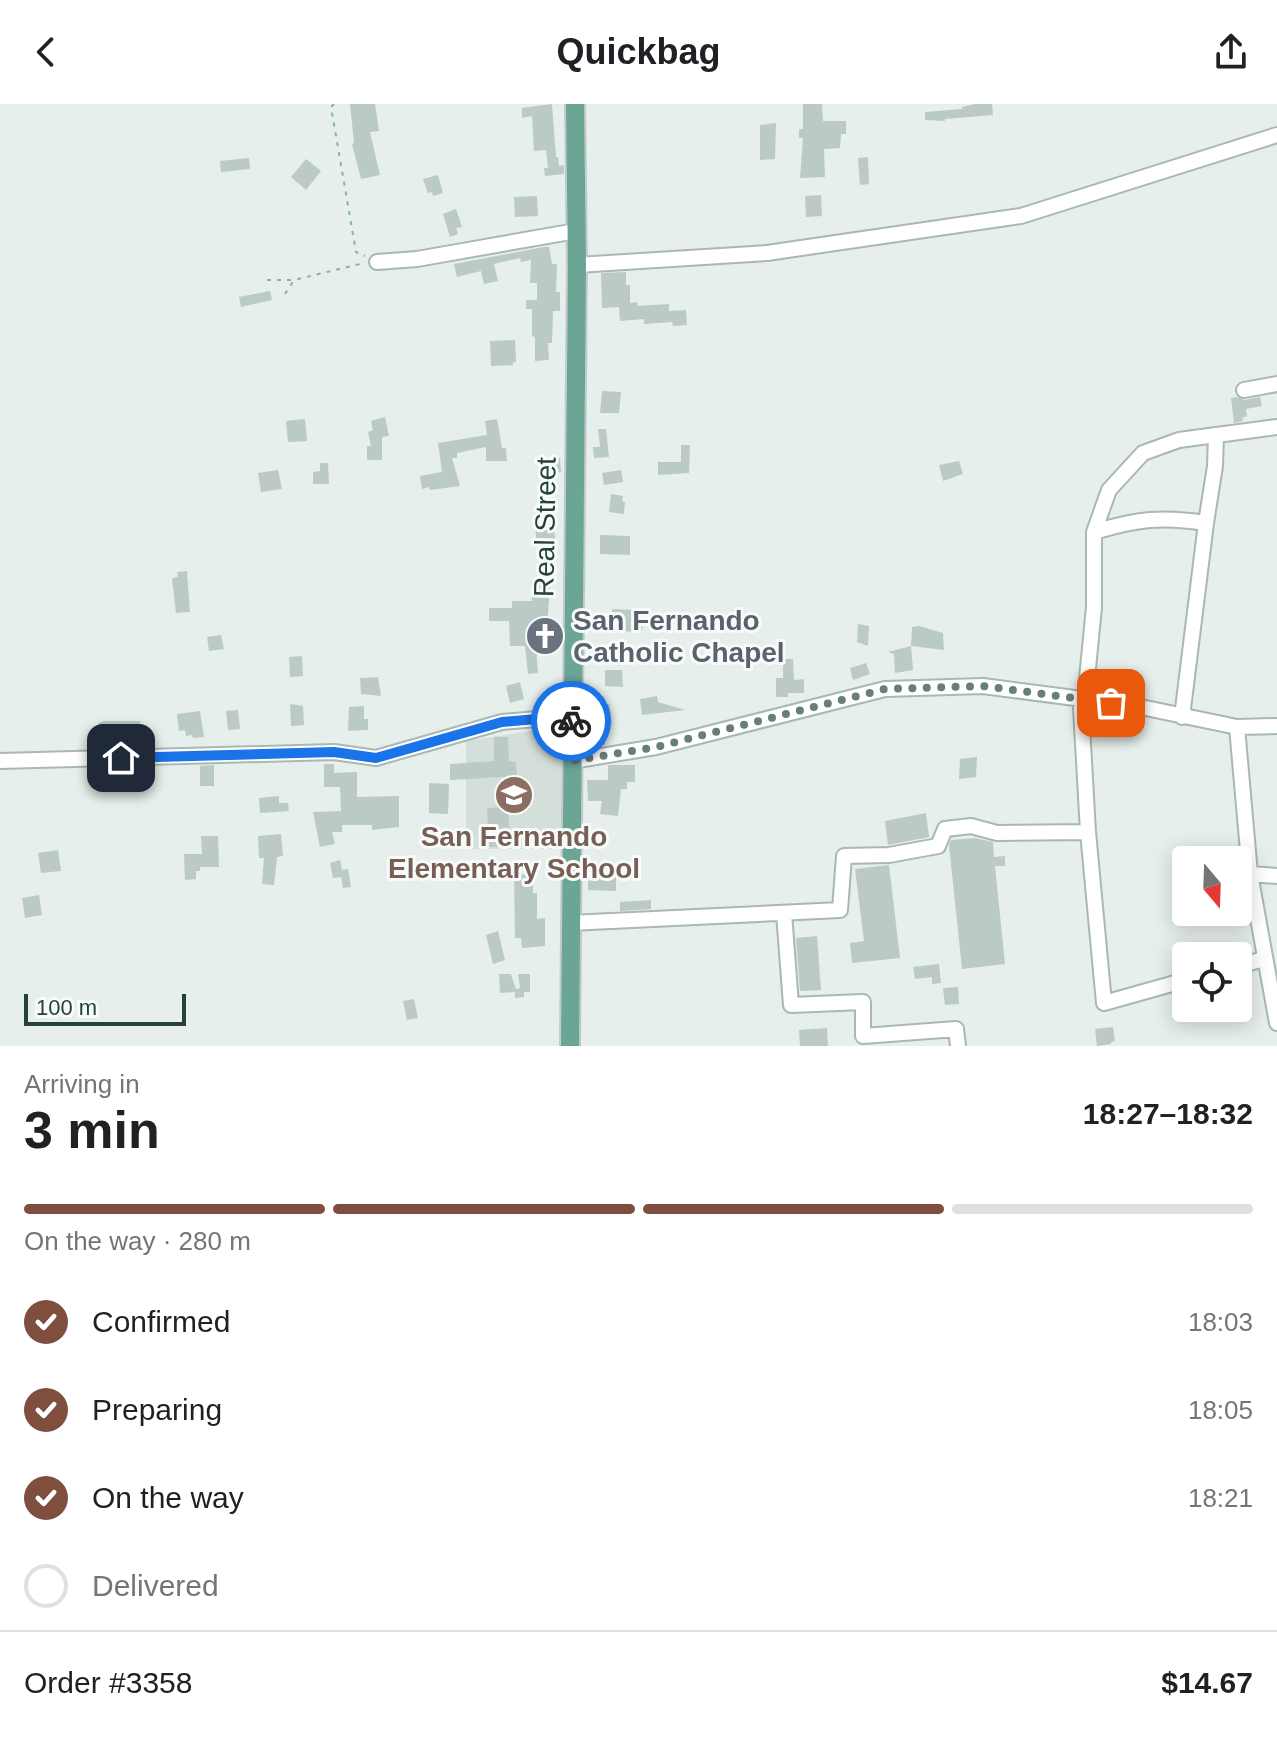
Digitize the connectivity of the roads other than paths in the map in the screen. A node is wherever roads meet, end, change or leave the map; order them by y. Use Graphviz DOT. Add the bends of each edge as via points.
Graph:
graph roads {
  1 [pos="575,104"];
  2 [pos="1277,135"];
  3 [pos="576,231"];
  4 [pos="377,262"];
  5 [pos="577,265"];
  6 [pos="1277,384"];
  7 [pos="1244,390"];
  8 [pos="1277,427"];
  9 [pos="1216,435"];
  10 [pos="1206,523"];
  11 [pos="1094,532"];
  12 [pos="1085,699"];
  13 [pos="571,716"];
  14 [pos="1182,717"];
  15 [pos="1277,726"];
  16 [pos="1237,727"];
  17 [pos="0,761"];
  18 [pos="572,761"];
  19 [pos="1088,832"];
  20 [pos="1248,846"];
  21 [pos="1252,874"];
  22 [pos="1277,876"];
  23 [pos="1252,886"];
  24 [pos="784,913"];
  25 [pos="569,923"];
  26 [pos="1264,959"];
  27 [pos="1252,962"];
  28 [pos="1172,984"];
  29 [pos="1277,1023"];
  30 [pos="570,1046"];
  31 [pos="958,1046"];
  1 -- 3 [label="main road, Real Street"];
  2 -- 5 [label="street" via="1021,216 767,253"];
  3 -- 4 [label="street"];
  3 -- 5 [label="main road, Real Street"];
  5 -- 13 [label="main road, Real Street"];
  6 -- 7 [label="street"];
  8 -- 9 [label="street"];
  9 -- 10 [label="street"];
  9 -- 11 [label="street" via="1179,440 1143,453 1109,490"];
  10 -- 11 [label="street" via="1134,520"];
  10 -- 14 [label="street"];
  11 -- 12 [label="street" via="1094,607"];
  12 -- 14 [label="street"];
  12 -- 18 [label="street" via="983,686 885,689 656,747"];
  12 -- 19 [label="street" via="1081,708"];
  13 -- 17 [label="street" via="502,722 376,758 334,752"];
  13 -- 18 [label="main road, Real Street"];
  14 -- 16 [label="street"];
  15 -- 16 [label="street"];
  16 -- 20 [label="street"];
  18 -- 25 [label="main road, Real Street"];
  19 -- 24 [label="street" via="945,829 938,846 844,856 840,910"];
  19 -- 28 [label="street" via="1104,1003"];
  21 -- 22 [label="street"];
  23 -- 26 [label="street"];
  24 -- 25 [label="street"];
  24 -- 31 [label="street" via="791,1005 863,1002 863,1036 956,1029"];
  25 -- 30 [label="main road, Real Street"];
  26 -- 27 [label="street"];
  26 -- 29 [label="street"];
}
